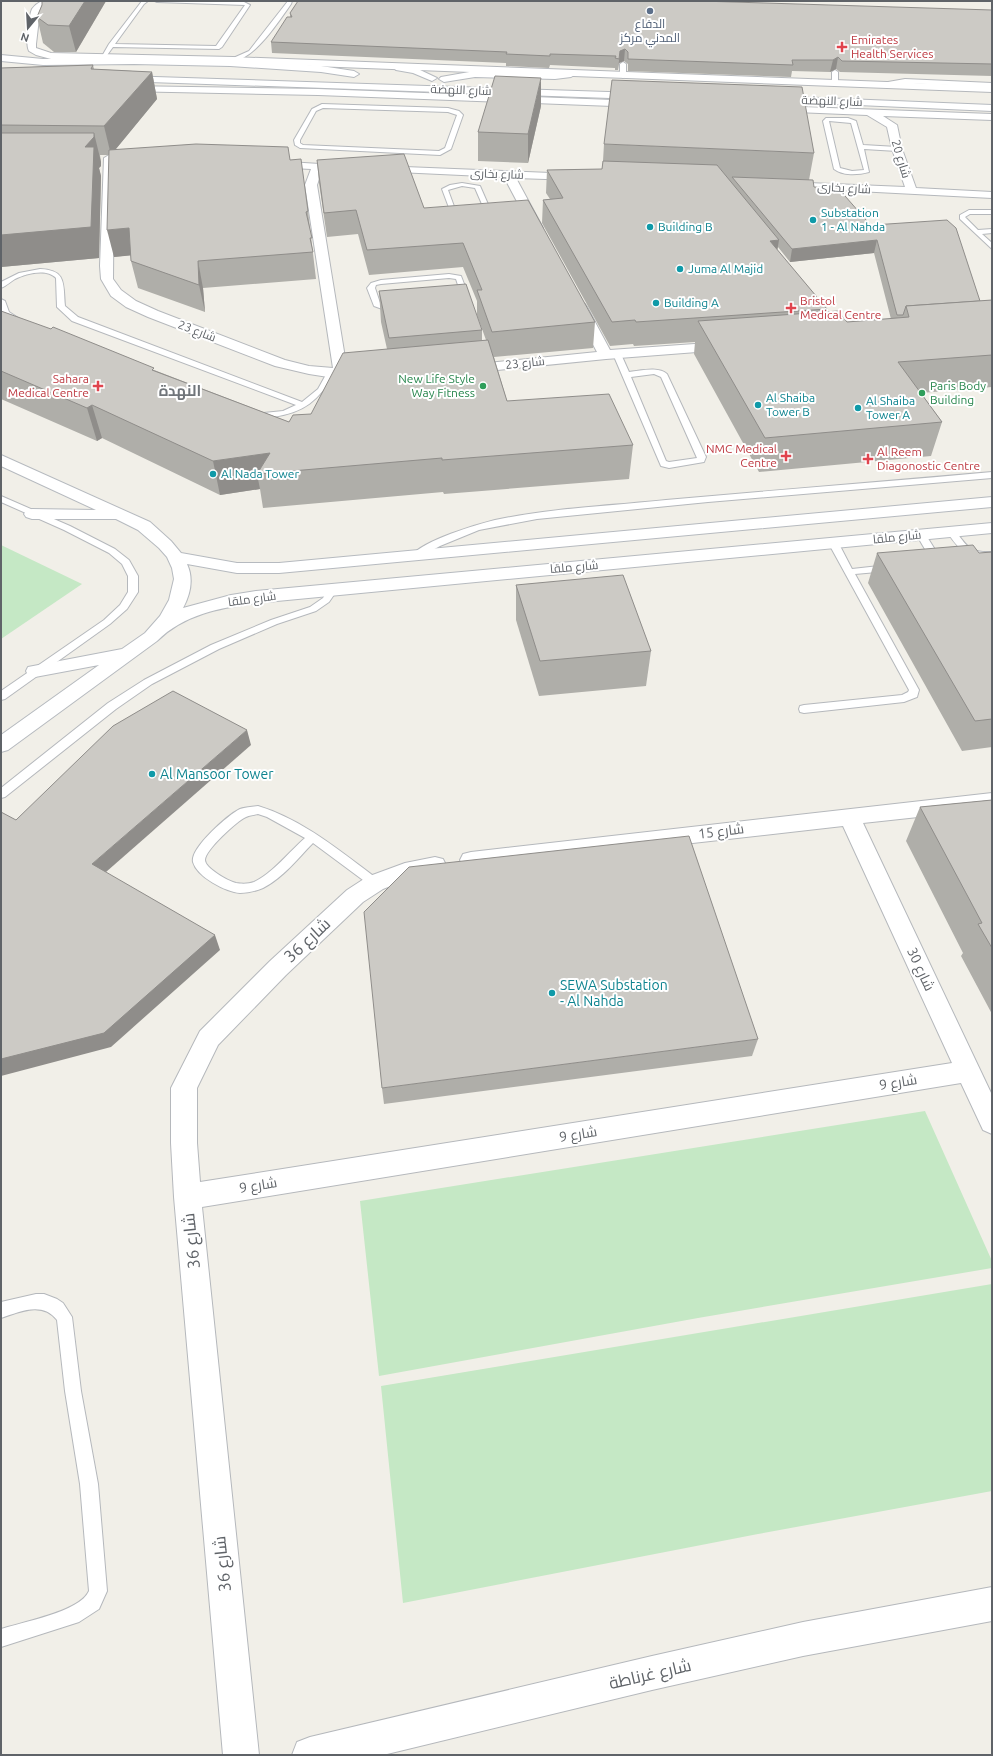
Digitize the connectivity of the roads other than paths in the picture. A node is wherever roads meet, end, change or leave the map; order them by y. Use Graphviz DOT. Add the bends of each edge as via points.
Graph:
graph roads {
  1 [pos="49,1"];
  2 [pos="146,1"];
  3 [pos="157,1"];
  4 [pos="291,3"];
  5 [pos="272,26"];
  6 [pos="278,26"];
  7 [pos="111,45"];
  8 [pos="251,52"];
  9 [pos="103,57"];
  10 [pos="1,58"];
  11 [pos="233,60"];
  12 [pos="258,61"];
  13 [pos="623,64"];
  14 [pos="399,68"];
  15 [pos="39,72"];
  16 [pos="835,72"];
  17 [pos="571,74"];
  18 [pos="623,76"];
  19 [pos="392,77"];
  20 [pos="432,78"];
  21 [pos="444,79"];
  22 [pos="224,82"];
  23 [pos="835,83"];
  24 [pos="873,85"];
  25 [pos="992,85"];
  26 [pos="177,89"];
  27 [pos="992,89"];
  28 [pos="992,99"];
  29 [pos="992,108"];
  30 [pos="870,113"];
  31 [pos="906,114"];
  32 [pos="992,117"];
  33 [pos="892,125"];
  34 [pos="861,147"];
  35 [pos="897,148"];
  36 [pos="379,154"];
  37 [pos="107,158"];
  38 [pos="263,164"];
  39 [pos="318,167"];
  40 [pos="356,168"];
  41 [pos="372,169"];
  42 [pos="508,174"];
  43 [pos="586,177"];
  44 [pos="772,185"];
  45 [pos="912,192"];
  46 [pos="992,195"];
  47 [pos="992,212"];
  48 [pos="499,218"];
  49 [pos="464,221"];
  50 [pos="992,231"];
  51 [pos="976,232"];
  52 [pos="542,237"];
  53 [pos="992,247"];
  54 [pos="1,286"];
  55 [pos="576,299"];
  56 [pos="1,300"];
  57 [pos="469,306"];
  58 [pos="26,327"];
  59 [pos="734,345"];
  60 [pos="612,354"];
  61 [pos="452,370"];
  62 [pos="336,374"];
  63 [pos="626,375"];
  64 [pos="375,377"];
  65 [pos="303,405"];
  66 [pos="245,415"];
  67 [pos="1,460"];
  68 [pos="992,475"];
  69 [pos="1,499"];
  70 [pos="992,502"];
  71 [pos="32,514"];
  72 [pos="121,515"];
  73 [pos="992,528"];
  74 [pos="952,532"];
  75 [pos="921,534"];
  76 [pos="834,544"];
  77 [pos="417,555"];
  78 [pos="992,555"];
  79 [pos="175,557"];
  80 [pos="927,564"];
  81 [pos="896,567"];
  82 [pos="849,572"];
  83 [pos="332,589"];
  84 [pos="162,626"];
  85 [pos="127,654"];
  86 [pos="35,671"];
  87 [pos="1,696"];
  88 [pos="804,709"];
  89 [pos="1,745"];
  90 [pos="1,794"];
  91 [pos="992,801"];
  92 [pos="849,816"];
  93 [pos="313,837"];
  94 [pos="451,863"];
  95 [pos="375,883"];
  96 [pos="969,1071"];
  97 [pos="992,1122"];
  98 [pos="187,1197"];
  99 [pos="1,1310"];
  100 [pos="992,1604"];
  101 [pos="1,1638"];
  102 [pos="241,1755"];
  103 [pos="310,1755"];
  1 -- 9 [label="street" via="36,10 32,49 51,56"];
  2 -- 7 [label="lane"];
  3 -- 7 [label="lane" via="248,5 217,48"];
  4 -- 5 [label="lane"];
  5 -- 6 [label="lane"];
  5 -- 8 [label="lane"];
  7 -- 9 [label="lane"];
  8 -- 11 [label="lane"];
  8 -- 12 [label="lane"];
  9 -- 11 [label="street"];
  10 -- 15 [label="street" via="49,62 237,64 328,70 361,76 166,70"];
  11 -- 12 [label="street"];
  12 -- 14 [label="street"];
  13 -- 18 [label="lane"];
  14 -- 17 [label="street"];
  14 -- 20 [label="street"];
  16 -- 23 [label="lane"];
  17 -- 18 [label="street"];
  17 -- 21 [label="street" via="473,74"];
  18 -- 23 [label="street"];
  19 -- 20 [label="street, شارع النهضة"];
  20 -- 21 [label="street, شارع النهضة"];
  21 -- 28 [label="street, شارع النهضة"];
  22 -- 26 [label="street"];
  22 -- 26 [label="street, شارع النهضة" via="117,84"];
  22 -- 26 [label="street, شارع النهضة" via="647,100"];
  23 -- 24 [label="street"];
  24 -- 25 [label="lane" via="905,81"];
  24 -- 27 [label="street"];
  29 -- 30 [label="street, شارع النهضة" via="763,102 819,110"];
  30 -- 31 [label="street, شارع النهضة"];
  30 -- 33 [label="street, شارع 20"];
  31 -- 32 [label="street, شارع النهضة"];
  31 -- 33 [label="street, شارع 20"];
  33 -- 35 [label="street, شارع 20"];
  34 -- 34 [label="lane" via="867,171 838,170 826,121 854,121"];
  34 -- 35 [label="lane"];
  35 -- 45 [label="street, شارع 20"];
  36 -- 36 [label="lane" via="299,146 296,142 314,110 322,106 448,110 460,113 446,151"];
  37 -- 62 [label="street, شارع 23" via="106,266 107,279 116,293 131,304 153,314 260,356"];
  38 -- 39 [label="street"];
  39 -- 40 [label="street"];
  39 -- 62 [label="street" via="312,186"];
  41 -- 42 [label="street, شارع بخارى"];
  42 -- 43 [label="street, شارع بخارى"];
  42 -- 52 [label="street" via="526,216"];
  44 -- 45 [label="street, شارع بخارى"];
  45 -- 46 [label="street, شارع بخارى"];
  47 -- 51 [label="lane" via="969,212 962,216"];
  48 -- 49 [label="lane" via="488,219 477,186 448,187 445,190 456,220"];
  50 -- 51 [label="lane"];
  51 -- 53 [label="lane"];
  54 -- 65 [label="lane" via="21,274 53,272 59,278 61,307 75,319"];
  55 -- 60 [label="street"];
  56 -- 58 [label="lane" via="6,313"];
  57 -- 57 [label="lane" via="460,279 456,276 380,282 372,286 377,304 384,308"];
  59 -- 60 [label="street, شارع 23"];
  60 -- 61 [label="street, شارع 23" via="489,363"];
  60 -- 63 [label="lane"];
  62 -- 64 [label="street, شارع 23"];
  62 -- 65 [label="lane"];
  63 -- 63 [label="lane" via="662,463 669,465 701,460 702,457 664,375 654,372"];
  65 -- 66 [label="lane" via="274,415"];
  67 -- 72 [label="street"];
  68 -- 77 [label="lane" via="512,518 470,528 433,544"];
  69 -- 71 [label="lane"];
  70 -- 77 [label="street, شارع ملقا"];
  71 -- 72 [label="street"];
  71 -- 86 [label="lane" via="112,551 126,562 133,576 133,592 124,607 107,622"];
  72 -- 79 [label="street" via="144,526 163,542"];
  73 -- 74 [label="street, شارع ملقا"];
  74 -- 75 [label="street, شارع ملقا"];
  74 -- 78 [label="lane" via="966,552 977,556"];
  75 -- 76 [label="street, شارع ملقا"];
  75 -- 80 [label="lane" via="935,559"];
  76 -- 82 [label="lane"];
  76 -- 83 [label="street, شارع ملقا"];
  77 -- 79 [label="street, شارع ملقا" via="258,569 217,566"];
  79 -- 84 [label="street" via="182,573 182,590 175,608"];
  81 -- 82 [label="lane"];
  82 -- 88 [label="lane" via="913,686 914,694 904,698"];
  83 -- 84 [label="street, شارع ملقا" via="231,601 182,614"];
  83 -- 90 [label="lane" via="326,600 313,609 244,634 185,661 148,682 112,706"];
  84 -- 85 [label="street"];
  85 -- 86 [label="street"];
  85 -- 89 [label="street"];
  86 -- 87 [label="lane"];
  91 -- 92 [label="street, شارع 15"];
  92 -- 94 [label="street, شارع 15"];
  92 -- 96 [label="street, شارع 30"];
  93 -- 93 [label="lane" via="266,812 245,812 204,848 200,853 199,864 206,872 234,887 250,887 265,881"];
  93 -- 95 [label="lane"];
  94 -- 95 [label="street, شارع 36" via="413,869"];
  95 -- 98 [label="street, شارع 36" via="355,896 278,968 209,1038 184,1088"];
  96 -- 97 [label="street, شارع 30"];
  96 -- 98 [label="street, شارع 9"];
  98 -- 102 [label="street, شارع 36"];
  99 -- 101 [label="lane" via="40,1301 59,1308 64,1317 73,1391 89,1484 98,1591 93,1603 73,1616"];
  100 -- 103 [label="street, شارع غرناطة" via="803,1640 644,1675"];
}
